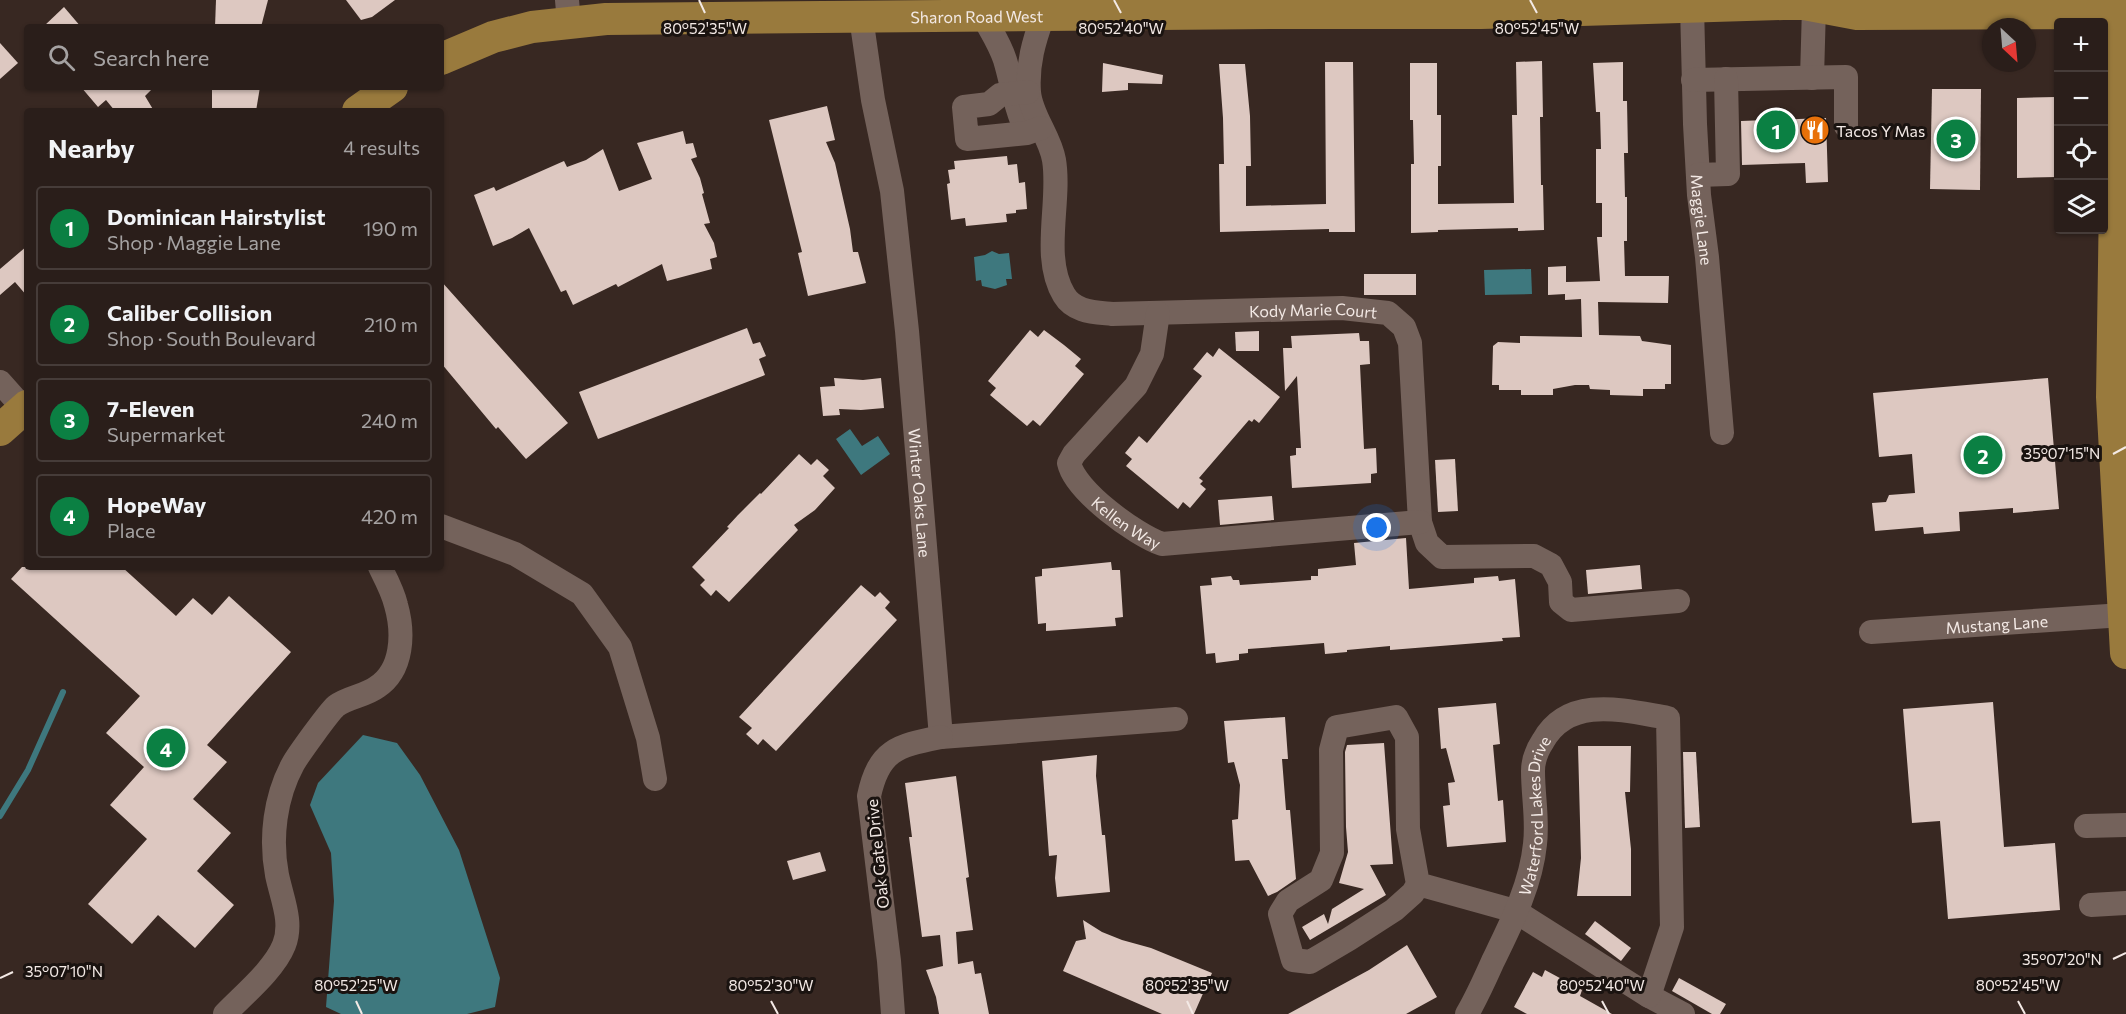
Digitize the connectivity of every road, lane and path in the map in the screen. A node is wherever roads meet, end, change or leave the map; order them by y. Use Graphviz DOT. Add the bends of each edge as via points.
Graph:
graph roads {
  1 [pos="1812,4"];
  2 [pos="1263,6"];
  3 [pos="1076,7"];
  4 [pos="1692,7"];
  5 [pos="709,9"];
  6 [pos="2120,9"];
  7 [pos="568,11"];
  8 [pos="983,16"];
  9 [pos="1042,16"];
  10 [pos="861,17"];
  11 [pos="2053,18"];
  12 [pos="444,58"];
  13 [pos="2108,68"];
  14 [pos="1812,78"];
  15 [pos="1693,80"];
  16 [pos="1726,80"];
  17 [pos="2116,86"];
  18 [pos="388,90"];
  19 [pos="1021,93"];
  20 [pos="989,104"];
  21 [pos="362,108"];
  22 [pos="1846,126"];
  23 [pos="1024,132"];
  24 [pos="1698,175"];
  25 [pos="1158,313"];
  26 [pos="0,382"];
  27 [pos="24,405"];
  28 [pos="24,409"];
  29 [pos="0,430"];
  30 [pos="1722,433"];
  31 [pos="1420,522"];
  32 [pos="444,527"];
  33 [pos="381,570"];
  34 [pos="1678,601"];
  35 [pos="2123,615"];
  36 [pos="1871,632"];
  37 [pos="2126,653"];
  38 [pos="1176,719"];
  39 [pos="941,737"];
  40 [pos="655,779"];
  41 [pos="2126,825"];
  42 [pos="2086,826"];
  43 [pos="1418,884"];
  44 [pos="2126,903"];
  45 [pos="2091,904"];
  46 [pos="1515,911"];
  47 [pos="1649,996"];
  48 [pos="225,1014"];
  49 [pos="893,1014"];
  50 [pos="1467,1014"];
  51 [pos="1683,1014"];
  1 -- 4 [label="main road, Sharon Road West"];
  1 -- 11 [label="main road, Sharon Road West" via="1857,14"];
  1 -- 14 [label="street"];
  2 -- 3 [label="main road, Sharon Road West"];
  2 -- 4 [label="main road, Sharon Road West" via="1480,13"];
  3 -- 9 [label="main road, Sharon Road West"];
  4 -- 15 [label="street, Maggie Lane"];
  5 -- 7 [label="main road, Sharon Road West" via="606,19"];
  5 -- 10 [label="main road, Sharon Road West"];
  6 -- 11 [label="main road, Sharon Road West"];
  6 -- 17 [label="main road"];
  7 -- 12 [label="main road, Sharon Road West"];
  8 -- 9 [label="main road, Sharon Road West"];
  8 -- 10 [label="main road, Sharon Road West"];
  8 -- 19 [label="street, Kody Marie Court"];
  9 -- 19 [label="street, Kody Marie Court"];
  10 -- 39 [label="street, Winter Oaks Lane" via="892,191"];
  13 -- 17 [label="main road"];
  14 -- 16 [label="street"];
  14 -- 22 [label="street" via="1846,77"];
  15 -- 16 [label="street"];
  15 -- 24 [label="street, Maggie Lane"];
  16 -- 24 [label="street" via="1728,174"];
  17 -- 35 [label="main road" via="2112,397"];
  18 -- 21 [label="main road"];
  19 -- 20 [label="street" via="1000,95"];
  19 -- 23 [label="street, Kody Marie Court" via="1035,115"];
  20 -- 23 [label="street"];
  20 -- 23 [label="street" via="964,107 967,139"];
  23 -- 25 [label="street, Kody Marie Court" via="1054,157 1053,261 1064,296 1074,306 1089,312"];
  24 -- 30 [label="street, Maggie Lane"];
  25 -- 31 [label="street, Kody Marie Court" via="1342,308 1388,313 1404,327 1410,343"];
  25 -- 31 [label="street, Kellen Way" via="1152,354 1136,386 1069,463 1087,494 1149,540 1162,544"];
  26 -- 27 [label="street"];
  28 -- 29 [label="main road"];
  31 -- 34 [label="street, Kody Marie Court" via="1427,543 1442,557 1534,556 1551,565 1560,582 1561,602 1571,610"];
  32 -- 40 [label="street" via="515,554 582,594 620,647 648,738"];
  33 -- 48 [label="street" via="396,604 400,631 398,659 388,679 375,689 335,707 293,764 275,819 274,849 289,929 276,960"];
  35 -- 36 [label="street, Mustang Lane"];
  35 -- 37 [label="main road"];
  38 -- 39 [label="street"];
  39 -- 49 [label="street, Oak Gate Drive" via="905,744 886,756 874,774 869,796"];
  41 -- 42 [label="street"];
  43 -- 43 [label="street" via="1408,829 1407,738 1396,717 1337,727 1331,750 1332,853 1321,880 1288,901 1280,914 1293,960 1310,962 1349,939 1394,910"];
  43 -- 46 [label="street"];
  44 -- 45 [label="street"];
  46 -- 47 [label="street"];
  46 -- 47 [label="street, Waterford Lakes Drive" via="1528,879 1535,844 1533,769 1546,734 1566,717 1585,710 1668,718 1672,927"];
  46 -- 50 [label="street, Waterford Lakes Drive"];
  47 -- 51 [label="street"];
}
